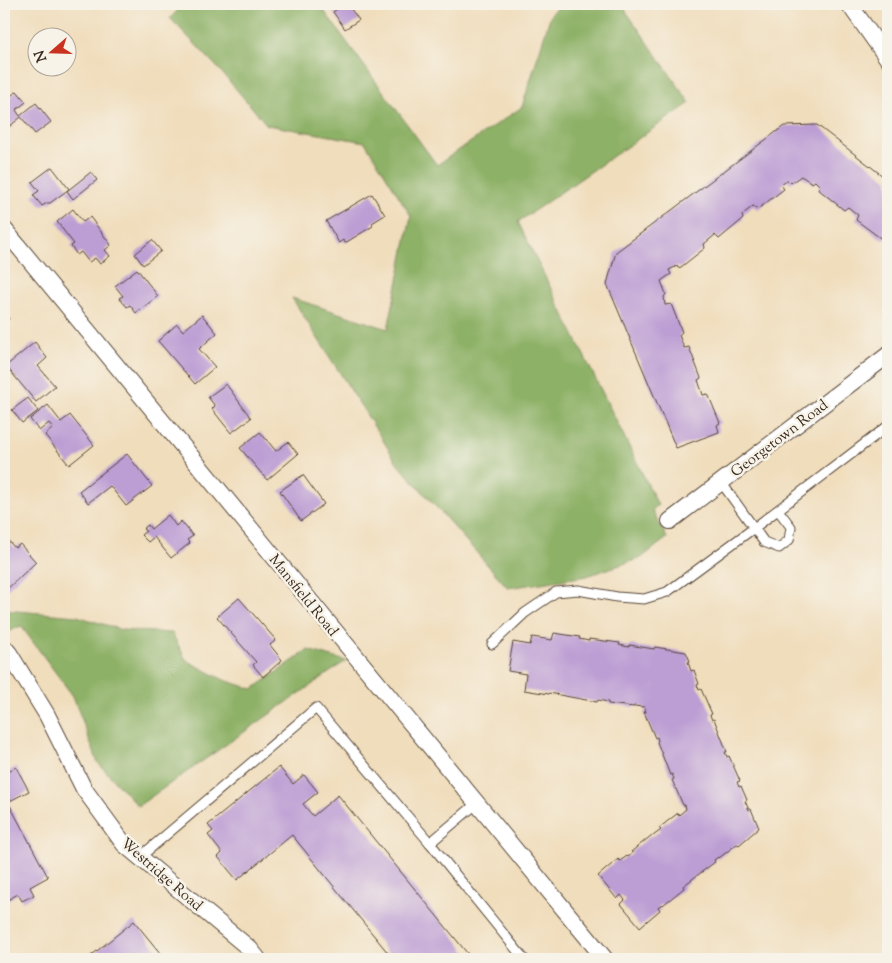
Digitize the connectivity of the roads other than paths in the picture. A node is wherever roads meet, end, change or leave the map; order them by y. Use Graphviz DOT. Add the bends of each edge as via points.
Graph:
graph roads {
  1 [pos="849,4"];
  2 [pos="888,60"];
  3 [pos="4,229"];
  4 [pos="888,355"];
  5 [pos="888,426"];
  6 [pos="721,482"];
  7 [pos="778,510"];
  8 [pos="670,521"];
  9 [pos="754,528"];
  10 [pos="492,644"];
  11 [pos="4,648"];
  12 [pos="476,804"];
  13 [pos="430,842"];
  14 [pos="140,858"];
  15 [pos="258,959"];
  16 [pos="524,959"];
  17 [pos="605,959"];
  1 -- 2 [label="street"];
  3 -- 12 [label="street, Mansfield Road"];
  4 -- 6 [label="street, Georgetown Road"];
  5 -- 7 [label="lane"];
  6 -- 8 [label="street, Georgetown Road"];
  6 -- 9 [label="lane"];
  7 -- 9 [label="lane"];
  7 -- 9 [label="lane" via="792,528 789,540 779,548 764,542"];
  9 -- 10 [label="lane" via="668,592 644,598 578,590 556,592 525,613"];
  11 -- 14 [label="street, Westridge Road" via="47,715 84,789 124,844"];
  12 -- 13 [label="lane"];
  12 -- 17 [label="street, Mansfield Road"];
  13 -- 14 [label="lane" via="316,708"];
  13 -- 16 [label="lane"];
  14 -- 15 [label="street, Westridge Road"];
}
